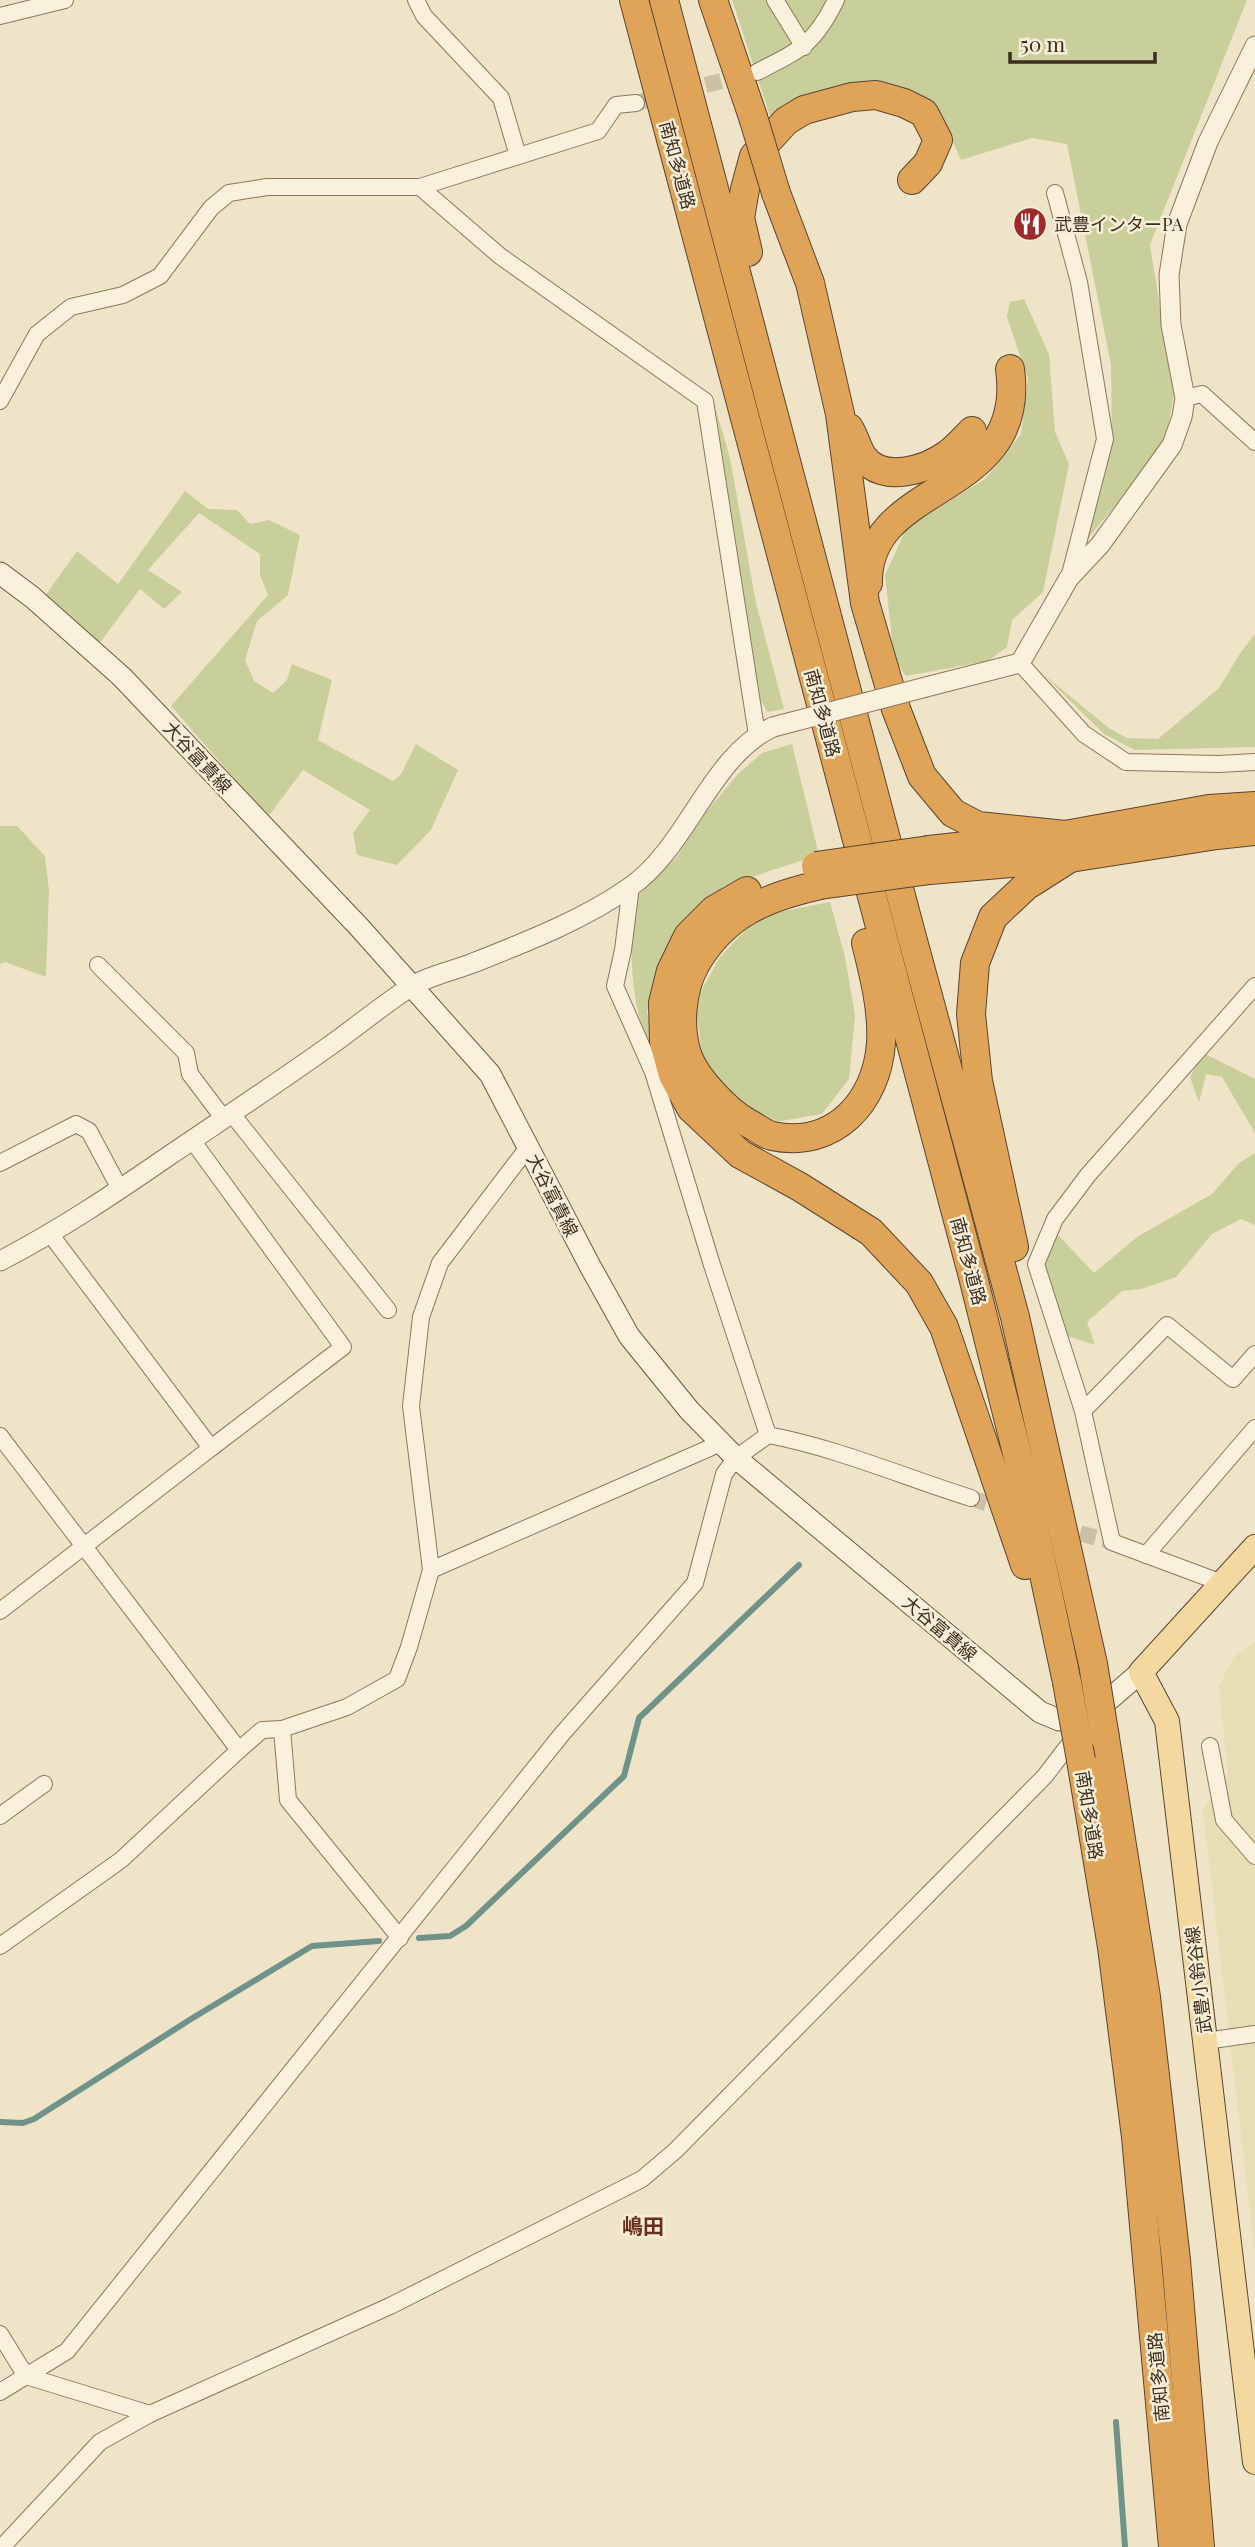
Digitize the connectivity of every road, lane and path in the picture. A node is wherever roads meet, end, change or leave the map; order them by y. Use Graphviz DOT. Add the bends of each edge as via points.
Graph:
graph roads {
  1 [pos="65,0"];
  2 [pos="416,0"];
  3 [pos="634,0"];
  4 [pos="664,0"];
  5 [pos="713,0"];
  6 [pos="775,0"];
  7 [pos="836,0"];
  8 [pos="0,16"];
  9 [pos="1255,46"];
  10 [pos="804,47"];
  11 [pos="757,72"];
  12 [pos="636,103"];
  13 [pos="518,156"];
  14 [pos="912,180"];
  15 [pos="420,187"];
  16 [pos="1055,193"];
  17 [pos="1010,369"];
  18 [pos="1185,398"];
  19 [pos="0,401"];
  20 [pos="839,414"];
  21 [pos="972,431"];
  22 [pos="1255,442"];
  23 [pos="798,507"];
  24 [pos="776,540"];
  25 [pos="0,573"];
  26 [pos="1069,578"];
  27 [pos="865,603"];
  28 [pos="1020,663"];
  29 [pos="765,731"];
  30 [pos="1255,762"];
  31 [pos="1255,806"];
  32 [pos="1255,831"];
  33 [pos="1067,846"];
  34 [pos="818,875"];
  35 [pos="631,886"];
  36 [pos="98,965"];
  37 [pos="412,986"];
  38 [pos="1255,986"];
  39 [pos="228,1116"];
  40 [pos="192,1140"];
  41 [pos="528,1146"];
  42 [pos="0,1163"];
  43 [pos="120,1189"];
  44 [pos="51,1235"];
  45 [pos="0,1261"];
  46 [pos="388,1310"];
  47 [pos="1253,1360"];
  48 [pos="1083,1411"];
  49 [pos="1255,1428"];
  50 [pos="768,1435"];
  51 [pos="0,1436"];
  52 [pos="211,1448"];
  53 [pos="729,1450"];
  54 [pos="971,1498"];
  55 [pos="85,1546"];
  56 [pos="1255,1547"];
  57 [pos="1146,1555"];
  58 [pos="1072,1567"];
  59 [pos="431,1570"];
  60 [pos="1222,1583"];
  61 [pos="0,1611"];
  62 [pos="1065,1671"];
  63 [pos="1141,1672"];
  64 [pos="1098,1726"];
  65 [pos="282,1729"];
  66 [pos="1210,1746"];
  67 [pos="239,1750"];
  68 [pos="44,1784"];
  69 [pos="0,1816"];
  70 [pos="1255,1856"];
  71 [pos="400,1938"];
  72 [pos="0,1946"];
  73 [pos="1255,2034"];
  74 [pos="1206,2041"];
  75 [pos="0,2334"];
  76 [pos="26,2376"];
  77 [pos="0,2392"];
  78 [pos="150,2414"];
  79 [pos="1253,2426"];
  80 [pos="1255,2462"];
  81 [pos="2,2547"];
  82 [pos="1173,2547"];
  83 [pos="1199,2547"];
  1 -- 8 [label="street"];
  2 -- 13 [label="street" via="424,16 501,98"];
  3 -- 24 [label="highway, 南知多道路"];
  4 -- 23 [label="highway, 南知多道路"];
  5 -- 20 [label="highway, bridge" via="810,283"];
  6 -- 10 [label="street"];
  7 -- 10 [label="street" via="826,22"];
  9 -- 18 [label="street" via="1208,142 1177,224 1169,275 1171,325"];
  10 -- 11 [label="street"];
  12 -- 13 [label="street" via="615,105 598,131"];
  13 -- 15 [label="street"];
  14 -- 23 [label="highway" via="928,163 938,140 924,113 876,95 804,110 786,121 754,156 740,218 806,483"];
  15 -- 19 [label="street" via="267,187 229,194 211,208 159,276 123,295 71,307 37,334"];
  15 -- 29 [label="street" via="500,256 705,401"];
  16 -- 26 [label="street" via="1079,282 1105,439"];
  17 -- 27 [label="highway" via="1011,412 998,442 980,461 892,522 868,569"];
  18 -- 22 [label="street" via="1202,394"];
  18 -- 26 [label="street" via="1172,445 1100,545"];
  20 -- 21 [label="highway" via="863,457 877,469 892,472 929,465"];
  20 -- 27 [label="highway"];
  23 -- 58 [label="highway, 南知多道路" via="1015,1317"];
  24 -- 34 [label="highway" via="769,572 872,966 881,1045 867,1093 838,1126 803,1139 769,1135 732,1114 689,1058 682,1023 687,980 706,945 739,914"];
  24 -- 62 [label="highway, 南知多道路" via="972,1273"];
  25 -- 37 [label="main road, 大谷富貴線" via="122,677"];
  26 -- 28 [label="street"];
  27 -- 33 [label="highway" via="896,709 922,776 953,813 978,826"];
  28 -- 29 [label="street, bridge"];
  28 -- 30 [label="street" via="1084,734 1126,762"];
  29 -- 35 [label="street" via="719,775 675,841"];
  31 -- 33 [label="highway" via="1209,809"];
  32 -- 33 [label="highway"];
  33 -- 34 [label="highway, bridge"];
  33 -- 58 [label="highway" via="993,918 975,963 971,1014 978,1081 1075,1514"];
  34 -- 62 [label="highway" via="771,877 714,910 688,936 671,971 663,1003 664,1042 673,1074 691,1108 740,1154 871,1232 919,1283 944,1327 1014,1528 1048,1651"];
  35 -- 37 [label="street" via="527,941"];
  35 -- 50 [label="street" via="615,986 653,1072"];
  36 -- 39 [label="street" via="186,1053 190,1074"];
  37 -- 39 [label="street"];
  37 -- 41 [label="main road, 大谷富貴線" via="489,1074"];
  38 -- 48 [label="street" via="1088,1175 1055,1219 1036,1264"];
  39 -- 40 [label="street"];
  39 -- 46 [label="street"];
  40 -- 43 [label="street"];
  40 -- 52 [label="street" via="344,1347"];
  41 -- 53 [label="main road, 大谷富貴線" via="629,1336 689,1410"];
  41 -- 59 [label="street" via="440,1263 421,1317 411,1406"];
  42 -- 43 [label="street" via="76,1124 89,1131"];
  43 -- 44 [label="street"];
  44 -- 45 [label="street"];
  44 -- 52 [label="street"];
  47 -- 48 [label="street" via="1233,1379 1167,1325"];
  48 -- 57 [label="street" via="1112,1542"];
  49 -- 57 [label="street"];
  50 -- 53 [label="street"];
  50 -- 54 [label="street" via="807,1442"];
  51 -- 55 [label="street"];
  52 -- 55 [label="street"];
  53 -- 59 [label="street"];
  53 -- 64 [label="main road, 大谷富貴線" via="1040,1712"];
  53 -- 71 [label="street" via="695,1583 562,1734"];
  55 -- 61 [label="street"];
  55 -- 67 [label="street"];
  56 -- 60 [label="main road"];
  57 -- 60 [label="street"];
  58 -- 64 [label="highway, 南知多道路, bridge" via="1093,1664"];
  59 -- 65 [label="street" via="397,1679 347,1707"];
  60 -- 63 [label="main road"];
  62 -- 82 [label="highway, 南知多道路, bridge" via="1112,1947 1136,2137"];
  63 -- 64 [label="main road"];
  63 -- 74 [label="main road, 武豊小鈴谷線" via="1167,1721"];
  64 -- 78 [label="street" via="676,2151 642,2179 390,2306"];
  64 -- 83 [label="highway, 南知多道路" via="1146,1997 1176,2260"];
  65 -- 67 [label="street" via="262,1730"];
  65 -- 71 [label="street" via="288,1800"];
  66 -- 70 [label="street" via="1224,1820"];
  67 -- 72 [label="street" via="121,1860"];
  68 -- 69 [label="street"];
  71 -- 76 [label="street" via="67,2351"];
  73 -- 74 [label="street"];
  74 -- 79 [label="main road, 武豊小鈴谷線"];
  75 -- 76 [label="street"];
  76 -- 77 [label="street"];
  76 -- 78 [label="street"];
  78 -- 81 [label="street" via="100,2442"];
  79 -- 80 [label="main road, 武豊小鈴谷線"];
}
